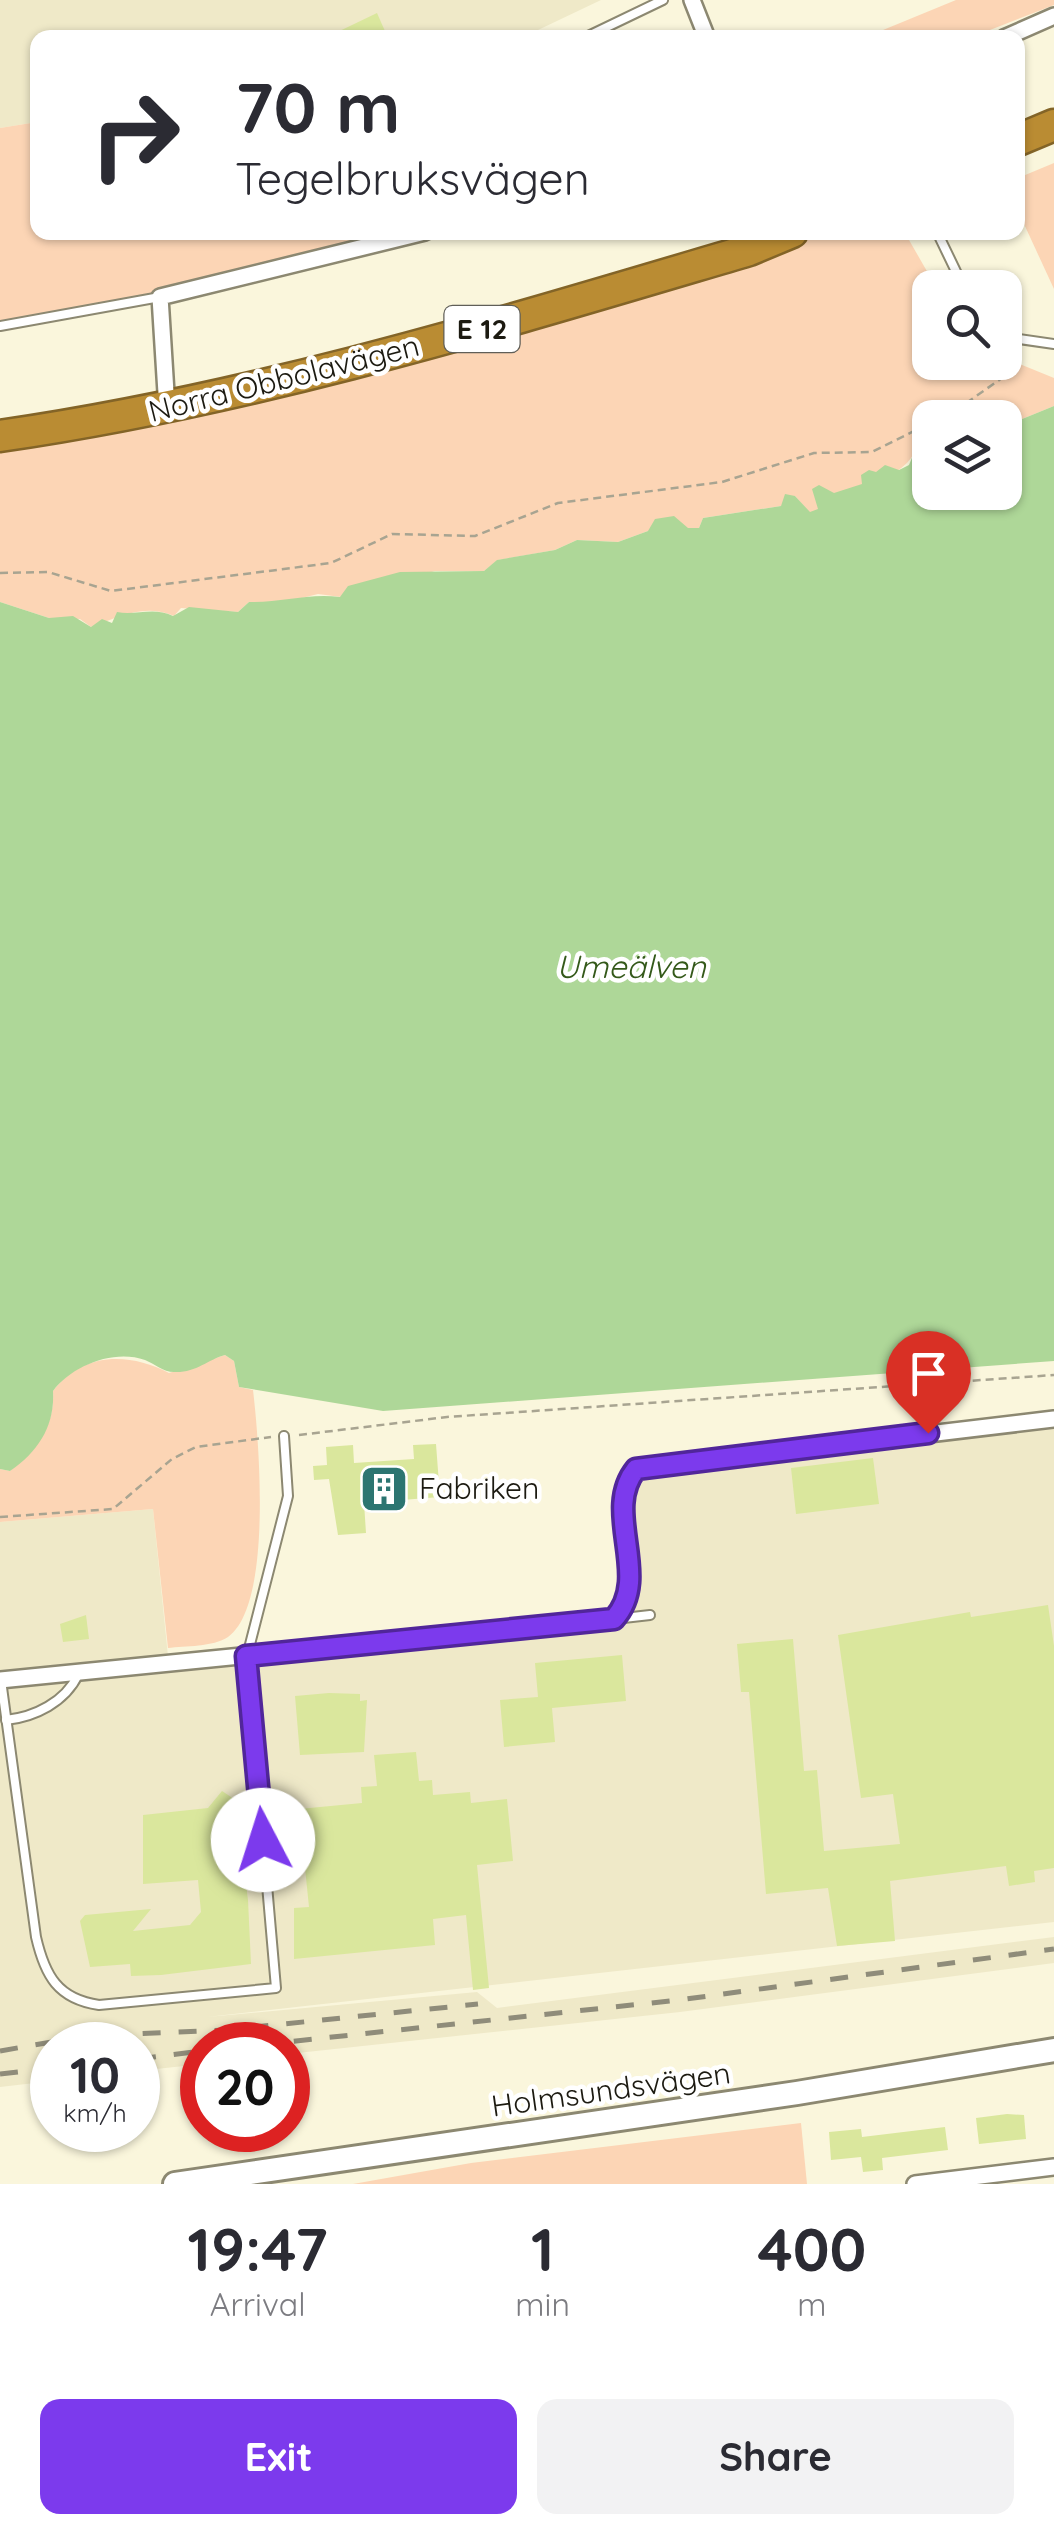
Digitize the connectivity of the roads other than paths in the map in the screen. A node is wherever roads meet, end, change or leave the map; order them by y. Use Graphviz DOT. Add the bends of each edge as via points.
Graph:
graph roads {
  1 [pos="663,0"];
  2 [pos="692,0"];
  3 [pos="1054,16"];
  4 [pos="601,30"];
  5 [pos="700,30"];
  6 [pos="1022,30"];
  7 [pos="1054,125"];
  8 [pos="1025,137"];
  9 [pos="392,240"];
  10 [pos="773,240"];
  11 [pos="941,240"];
  12 [pos="955,270"];
  13 [pos="160,297"];
  14 [pos="0,326"];
  15 [pos="1022,342"];
  16 [pos="1054,344"];
  17 [pos="167,409"];
  18 [pos="0,436"];
  19 [pos="1054,1419"];
  20 [pos="284,1436"];
  21 [pos="650,1615"];
  22 [pos="614,1619"];
  23 [pos="246,1656"];
  24 [pos="80,1672"];
  25 [pos="0,1680"];
  26 [pos="6,1720"];
  27 [pos="1054,2050"];
  28 [pos="1054,2167"];
  29 [pos="293,2176"];
  30 [pos="176,2184"];
  31 [pos="915,2184"];
  1 -- 4 [label="lane"];
  2 -- 5 [label="street"];
  3 -- 6 [label="street"];
  7 -- 8 [label="highway"];
  9 -- 13 [label="street"];
  10 -- 17 [label="highway, Norra Obbolavägen / E 12" via="442,340"];
  11 -- 12 [label="lane"];
  13 -- 14 [label="lane"];
  13 -- 17 [label="street"];
  15 -- 16 [label="lane"];
  17 -- 18 [label="highway, Norra Obbolavägen / E 12"];
  19 -- 22 [label="street" via="636,1469 623,1496 630,1594"];
  20 -- 23 [label="lane" via="288,1496"];
  21 -- 22 [label="lane"];
  22 -- 23 [label="street"];
  23 -- 24 [label="street"];
  23 -- 26 [label="lane" via="276,1988 100,2006 53,1986 36,1938"];
  24 -- 25 [label="street"];
  24 -- 26 [label="lane" via="73,1686 34,1717"];
  25 -- 26 [label="lane"];
  27 -- 29 [label="main road, Holmsundsvägen"];
  28 -- 31 [label="street"];
  29 -- 30 [label="main road, Holmsundsvägen"];
}
